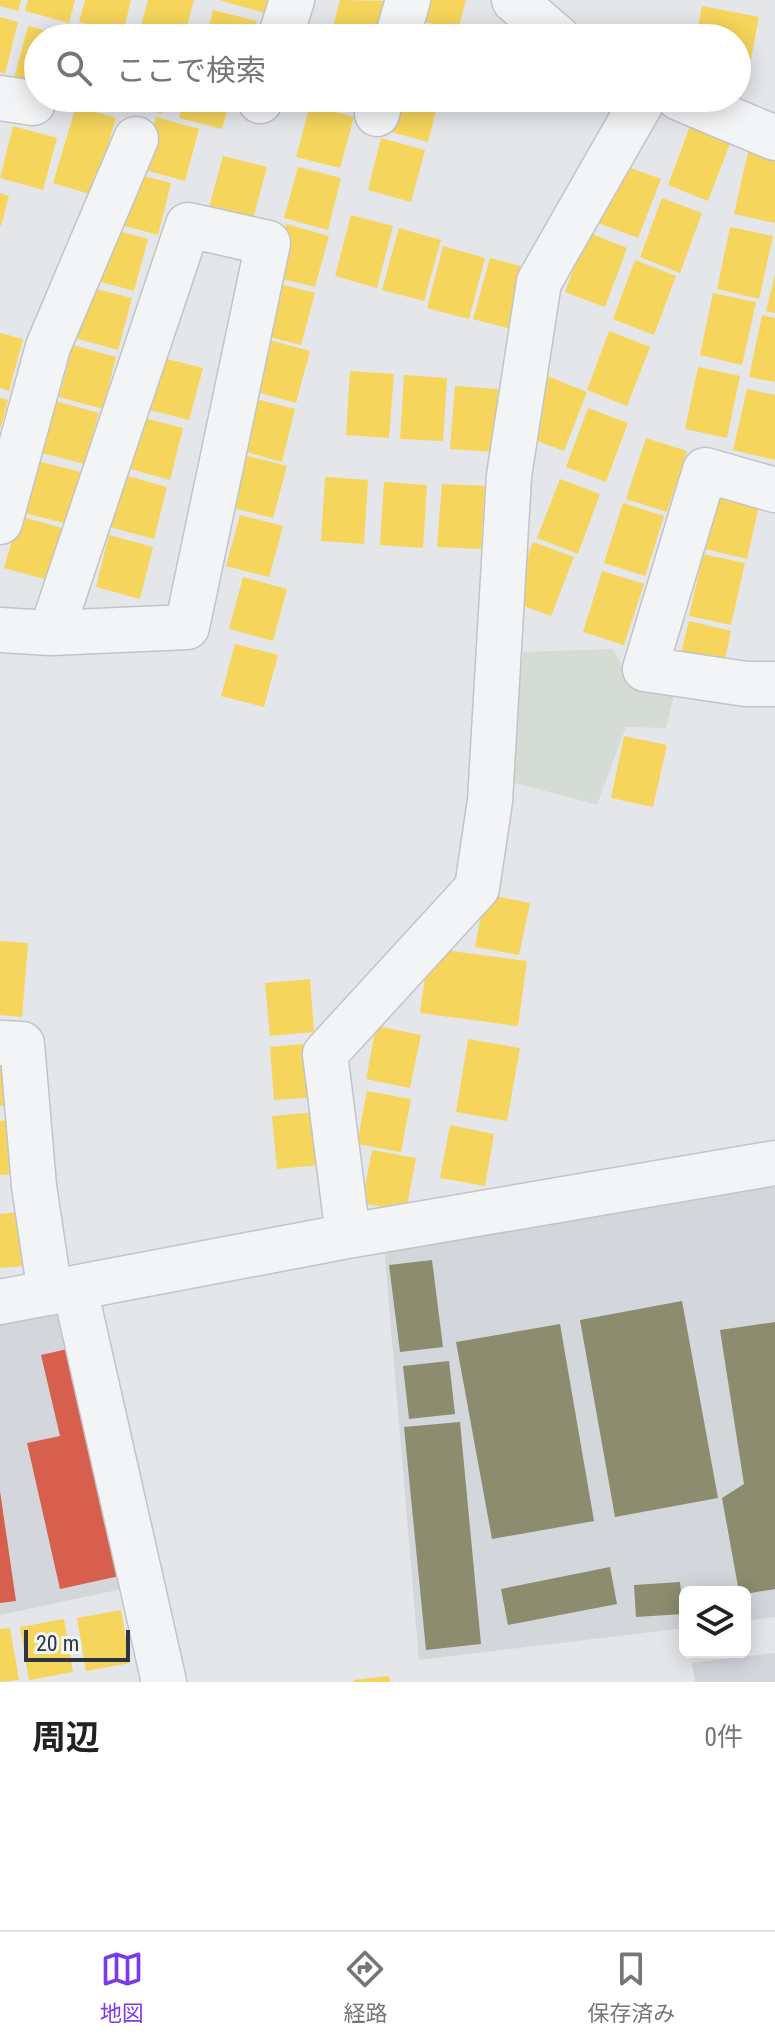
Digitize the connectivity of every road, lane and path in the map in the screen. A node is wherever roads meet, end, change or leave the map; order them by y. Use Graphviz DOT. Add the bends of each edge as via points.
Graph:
graph roads {
  1 [pos="292,0"];
  2 [pos="408,0"];
  3 [pos="514,0"];
  4 [pos="284,24"];
  5 [pos="401,24"];
  6 [pos="560,24"];
  7 [pos="636,112"];
  8 [pos="713,112"];
  9 [pos="775,138"];
  10 [pos="136,139"];
  11 [pos="775,490"];
  12 [pos="0,522"];
  13 [pos="0,630"];
  14 [pos="51,633"];
  15 [pos="775,684"];
  16 [pos="0,1043"];
  17 [pos="775,1163"];
  18 [pos="17,1187"];
  19 [pos="348,1236"];
  20 [pos="63,1291"];
  21 [pos="0,1302"];
  22 [pos="164,1682"];
  1 -- 4 [label="street"];
  2 -- 5 [label="street"];
  3 -- 6 [label="street"];
  7 -- 19 [label="street" via="539,282 509,476 490,801 477,888 325,1054"];
  8 -- 9 [label="street"];
  10 -- 12 [label="street" via="48,347"];
  11 -- 15 [label="street" via="705,470 645,669"];
  13 -- 14 [label="street"];
  14 -- 14 [label="street" via="187,627 268,243 188,225"];
  16 -- 18 [label="street" via="22,1044"];
  17 -- 19 [label="street"];
  18 -- 20 [label="street"];
  19 -- 20 [label="street"];
  20 -- 21 [label="street"];
  20 -- 22 [label="street"];
}
